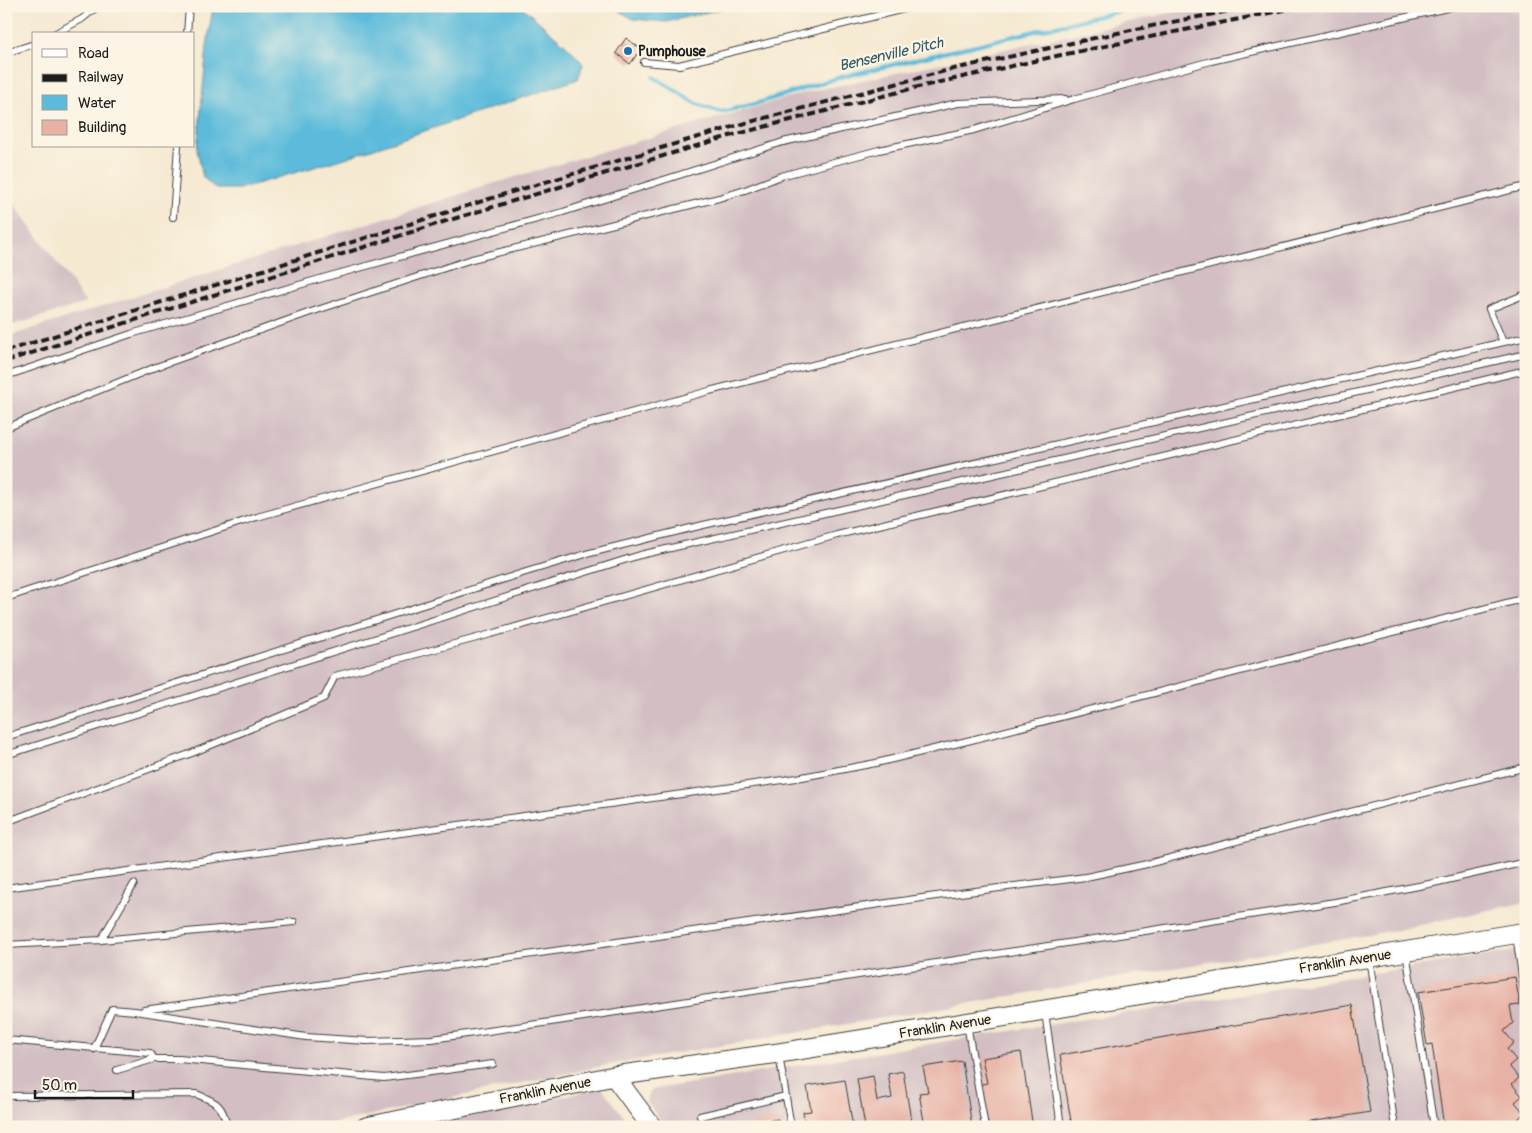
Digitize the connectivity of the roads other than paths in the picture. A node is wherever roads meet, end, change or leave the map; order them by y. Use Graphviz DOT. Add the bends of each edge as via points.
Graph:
graph roads {
  1 [pos="98,6"];
  2 [pos="189,6"];
  3 [pos="916,6"];
  4 [pos="1456,6"];
  5 [pos="58,32"];
  6 [pos="187,32"];
  7 [pos="32,45"];
  8 [pos="6,53"];
  9 [pos="644,62"];
  10 [pos="1074,98"];
  11 [pos="178,148"];
  12 [pos="1526,186"];
  13 [pos="173,217"];
  14 [pos="1526,294"];
  15 [pos="1526,337"];
  16 [pos="1503,342"];
  17 [pos="1526,354"];
  18 [pos="1526,370"];
  19 [pos="6,376"];
  20 [pos="6,428"];
  21 [pos="6,598"];
  22 [pos="1526,598"];
  23 [pos="6,737"];
  24 [pos="6,755"];
  25 [pos="1526,767"];
  26 [pos="6,822"];
  27 [pos="1526,862"];
  28 [pos="134,884"];
  29 [pos="6,888"];
  30 [pos="294,922"];
  31 [pos="1521,933"];
  32 [pos="101,940"];
  33 [pos="6,945"];
  34 [pos="1406,951"];
  35 [pos="1369,957"];
  36 [pos="1526,1003"];
  37 [pos="1045,1010"];
  38 [pos="135,1011"];
  39 [pos="967,1022"];
  40 [pos="6,1040"];
  41 [pos="94,1049"];
  42 [pos="779,1053"];
  43 [pos="154,1059"];
  44 [pos="493,1064"];
  45 [pos="117,1070"];
  46 [pos="614,1076"];
  47 [pos="6,1096"];
  48 [pos="786,1096"];
  49 [pos="370,1126"];
  50 [pos="227,1127"];
  51 [pos="652,1127"];
  52 [pos="707,1127"];
  53 [pos="791,1127"];
  54 [pos="985,1127"];
  55 [pos="1061,1127"];
  56 [pos="1395,1127"];
  57 [pos="1434,1127"];
  1 -- 5 [label="lane"];
  2 -- 6 [label="lane"];
  3 -- 9 [label="lane" via="680,65"];
  4 -- 10 [label="lane" via="1211,61"];
  7 -- 8 [label="lane"];
  10 -- 19 [label="lane" via="958,103 783,142 564,212 131,334"];
  10 -- 20 [label="lane" via="974,130 879,150 781,176 719,198 472,259 156,367"];
  11 -- 13 [label="lane"];
  12 -- 21 [label="lane" via="709,390 257,517"];
  14 -- 16 [label="lane" via="1489,309"];
  15 -- 16 [label="lane"];
  16 -- 23 [label="lane" via="586,554"];
  17 -- 24 [label="lane" via="640,555"];
  18 -- 26 [label="lane" via="837,535 335,676 324,698 192,753"];
  22 -- 29 [label="lane" via="943,747 806,777"];
  25 -- 38 [label="lane" via="1147,864 1086,876"];
  27 -- 38 [label="lane" via="1326,904 432,1039 368,1041 306,1037"];
  28 -- 32 [label="lane"];
  30 -- 32 [label="lane"];
  31 -- 34 [label="main road, Franklin Avenue"];
  31 -- 36 [label="lane"];
  32 -- 33 [label="lane"];
  34 -- 35 [label="main road, Franklin Avenue"];
  34 -- 57 [label="lane"];
  35 -- 37 [label="main road, Franklin Avenue"];
  35 -- 56 [label="lane"];
  37 -- 39 [label="main road, Franklin Avenue"];
  37 -- 55 [label="lane"];
  38 -- 41 [label="lane" via="112,1009"];
  39 -- 42 [label="main road, Franklin Avenue"];
  39 -- 54 [label="lane"];
  40 -- 41 [label="lane"];
  41 -- 43 [label="lane" via="150,1053"];
  42 -- 46 [label="main road, Franklin Avenue"];
  42 -- 48 [label="lane"];
  43 -- 44 [label="lane" via="384,1078"];
  43 -- 45 [label="lane"];
  46 -- 49 [label="main road, Franklin Avenue"];
  46 -- 51 [label="main road"];
  47 -- 50 [label="lane" via="196,1094 216,1102 225,1116"];
  48 -- 52 [label="lane" via="700,1116"];
  48 -- 53 [label="lane"];
}
